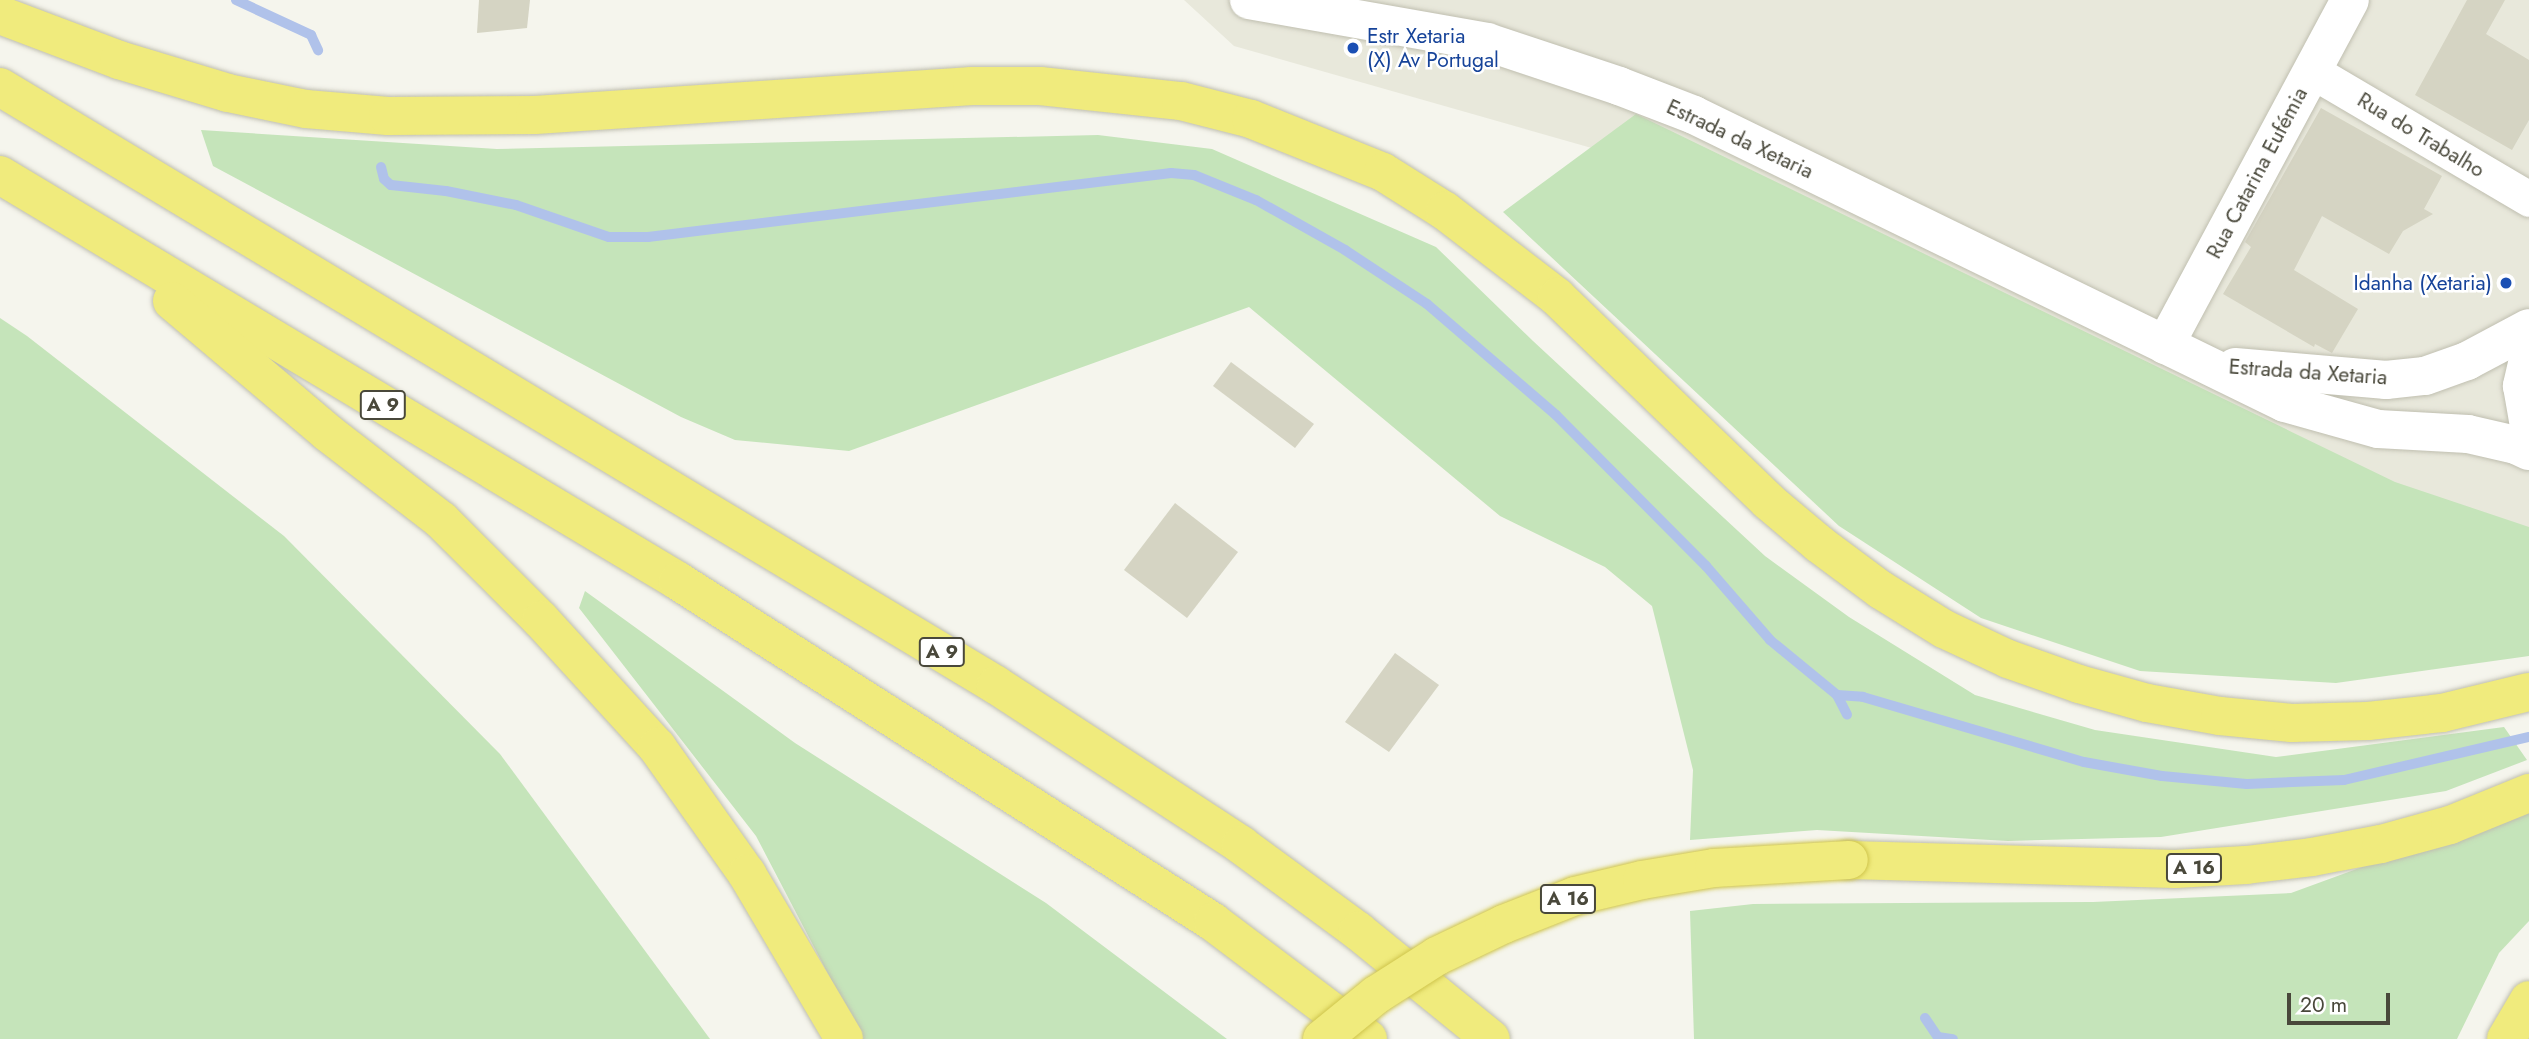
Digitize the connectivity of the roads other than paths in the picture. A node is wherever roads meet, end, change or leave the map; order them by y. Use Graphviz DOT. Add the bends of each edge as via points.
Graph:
graph roads {
  1 [pos="1249,0"];
  2 [pos="2350,0"];
  3 [pos="0,15"];
  4 [pos="2312,71"];
  5 [pos="0,87"];
  6 [pos="0,176"];
  7 [pos="2529,199"];
  8 [pos="88,229"];
  9 [pos="2529,328"];
  10 [pos="2165,345"];
  11 [pos="2529,355"];
  12 [pos="2201,364"];
  13 [pos="2529,426"];
  14 [pos="2529,452"];
  15 [pos="2529,692"];
  16 [pos="2529,793"];
  17 [pos="2529,1000"];
  18 [pos="844,1039"];
  19 [pos="1322,1039"];
  20 [pos="1368,1039"];
  21 [pos="1491,1039"];
  22 [pos="2506,1039"];
  1 -- 10 [label="street, Estrada da Xetaria" via="1487,42 1619,86 1694,115"];
  2 -- 4 [label="street, Rua Catarina Eufémia"];
  3 -- 15 [label="highway" via="119,60 228,93 306,108 388,116 536,115 972,86 1040,86 1181,101 1251,119 1383,172 1445,211 1556,297 1768,501 1819,544 1892,597 2008,659 2147,704 2292,723 2442,713"];
  4 -- 7 [label="street, Rua do Trabalho"];
  4 -- 10 [label="street, Rua Catarina Eufémia"];
  5 -- 21 [label="highway, A 9" via="1007,692 1241,845 1358,931"];
  6 -- 8 [label="highway, A 9"];
  8 -- 18 [label="highway" via="328,433 441,520 541,621 657,747 747,873"];
  8 -- 20 [label="highway, A 9" via="678,581 1213,922"];
  9 -- 12 [label="street, Estrada da Xetaria" via="2467,361 2425,376 2386,380"];
  10 -- 12 [label="street, Estrada da Xetaria"];
  11 -- 13 [label="street" via="2522,386"];
  12 -- 14 [label="street, Estrada da Xetaria" via="2285,402 2378,429 2468,434"];
  16 -- 19 [label="highway, A 16, bridge" via="2450,825 2381,844 2246,865 2175,869 1849,860 1714,868 1642,880 1574,896 1437,957 1376,995"];
  17 -- 22 [label="highway"];
}
